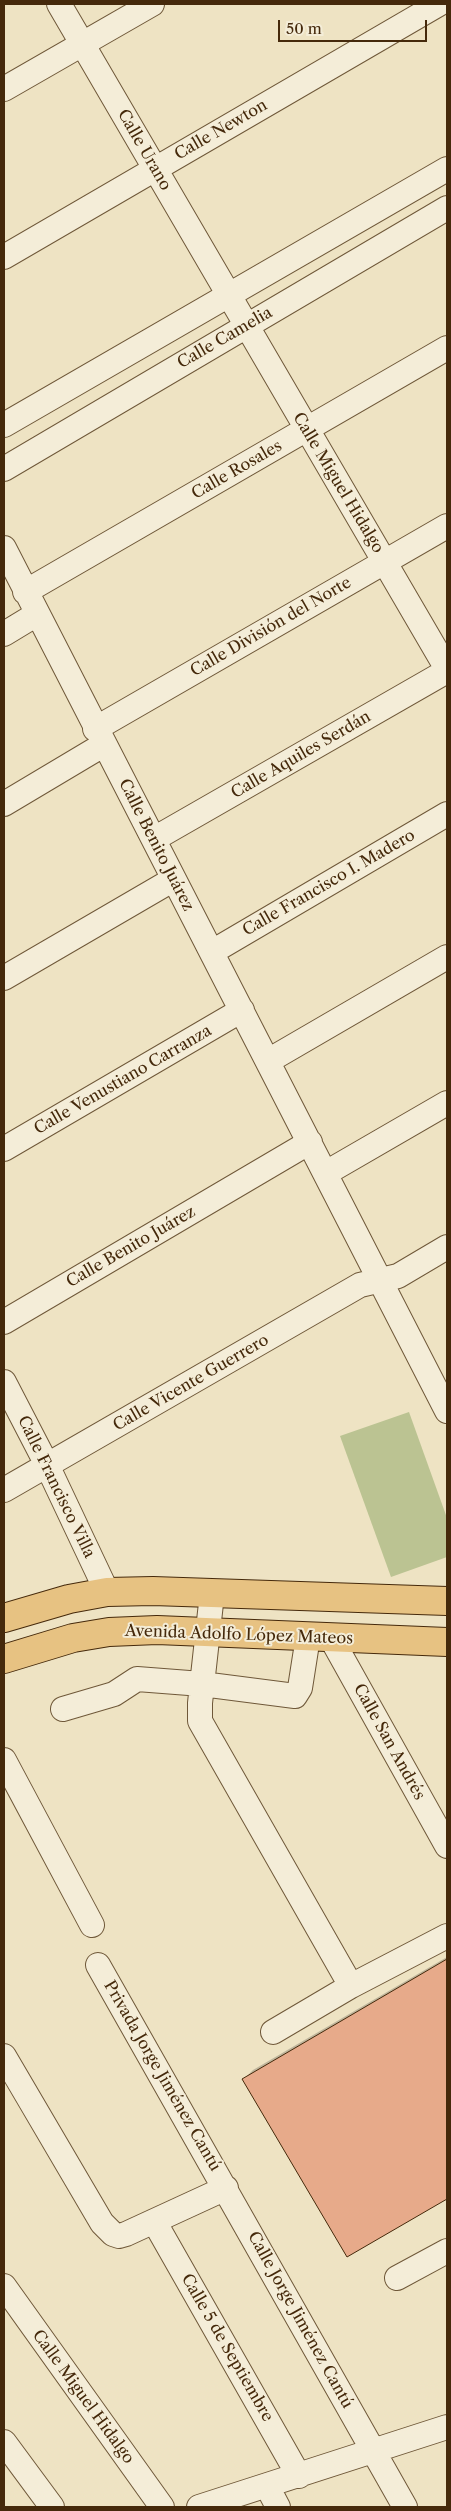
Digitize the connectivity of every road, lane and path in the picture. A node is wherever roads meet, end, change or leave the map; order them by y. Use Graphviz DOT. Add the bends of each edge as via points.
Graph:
graph roads {
  1 [pos="59,4"];
  2 [pos="152,4"];
  3 [pos="439,4"];
  4 [pos="83,44"];
  5 [pos="4,89"];
  6 [pos="155,169"];
  7 [pos="447,170"];
  8 [pos="447,208"];
  9 [pos="4,257"];
  10 [pos="228,296"];
  11 [pos="246,326"];
  12 [pos="447,348"];
  13 [pos="4,425"];
  14 [pos="307,430"];
  15 [pos="4,469"];
  16 [pos="447,526"];
  17 [pos="4,548"];
  18 [pos="385,562"];
  19 [pos="25,592"];
  20 [pos="37,614"];
  21 [pos="4,634"];
  22 [pos="447,670"];
  23 [pos="99,737"];
  24 [pos="4,804"];
  25 [pos="447,814"];
  26 [pos="154,839"];
  27 [pos="174,879"];
  28 [pos="212,952"];
  29 [pos="447,957"];
  30 [pos="4,978"];
  31 [pos="242,1010"];
  32 [pos="268,1061"];
  33 [pos="447,1103"];
  34 [pos="310,1142"];
  35 [pos="4,1149"];
  36 [pos="326,1173"];
  37 [pos="447,1247"];
  38 [pos="379,1280"];
  39 [pos="4,1322"];
  40 [pos="4,1382"];
  41 [pos="444,1397"];
  42 [pos="48,1465"];
  43 [pos="4,1490"];
  44 [pos="108,1592"];
  45 [pos="212,1594"];
  46 [pos="447,1601"];
  47 [pos="4,1618"];
  48 [pos="208,1633"];
  49 [pos="319,1638"];
  50 [pos="447,1642"];
  51 [pos="4,1659"];
  52 [pos="202,1684"];
  53 [pos="63,1709"];
  54 [pos="4,1760"];
  55 [pos="447,1846"];
  56 [pos="92,1925"];
  57 [pos="447,1936"];
  58 [pos="98,1965"];
  59 [pos="351,1986"];
  60 [pos="273,2032"];
  61 [pos="4,2056"];
  62 [pos="226,2188"];
  63 [pos="154,2220"];
  64 [pos="447,2251"];
  65 [pos="397,2278"];
  66 [pos="4,2286"];
  67 [pos="447,2427"];
  68 [pos="4,2442"];
  69 [pos="374,2452"];
  70 [pos="299,2476"];
  71 [pos="267,2486"];
  72 [pos="52,2507"];
  73 [pos="162,2507"];
  74 [pos="199,2507"];
  75 [pos="278,2507"];
  76 [pos="405,2507"];
  1 -- 4 [label="street, Calle Urano"];
  2 -- 4 [label="street"];
  3 -- 6 [label="street, Calle Newton"];
  4 -- 5 [label="street"];
  4 -- 6 [label="street, Calle Urano"];
  6 -- 9 [label="street, Calle Newton"];
  6 -- 10 [label="street, Calle Urano"];
  7 -- 10 [label="street"];
  8 -- 11 [label="street, Calle Camelia"];
  10 -- 11 [label="street, Calle Miguel Hidalgo"];
  10 -- 13 [label="street"];
  11 -- 14 [label="street, Calle Miguel Hidalgo"];
  11 -- 15 [label="street, Calle Camelia"];
  12 -- 14 [label="street, Calle Rosales"];
  14 -- 18 [label="street, Calle Miguel Hidalgo"];
  14 -- 19 [label="street, Calle Rosales"];
  16 -- 18 [label="street, Calle División del Norte"];
  17 -- 19 [label="street, Calle Benito Juárez"];
  18 -- 22 [label="street, Calle Miguel Hidalgo"];
  18 -- 23 [label="street, Calle División del Norte"];
  19 -- 20 [label="street, Calle Benito Juárez"];
  20 -- 21 [label="street"];
  20 -- 23 [label="street, Calle Benito Juárez"];
  22 -- 26 [label="street, Calle Aquiles Serdán"];
  23 -- 24 [label="street, Calle División del Norte"];
  23 -- 26 [label="street, Calle Benito Juárez"];
  25 -- 28 [label="street, Calle Francisco I. Madero"];
  26 -- 27 [label="street, Calle Benito Juárez"];
  27 -- 28 [label="street, Calle Benito Juárez"];
  27 -- 30 [label="street"];
  28 -- 31 [label="street, Calle Benito Juárez"];
  29 -- 32 [label="street"];
  31 -- 32 [label="street, Calle Benito Juárez"];
  31 -- 35 [label="street, Calle Venustiano Carranza"];
  32 -- 34 [label="street, Calle Benito Juárez"];
  33 -- 36 [label="street"];
  34 -- 36 [label="street, Calle Benito Juárez"];
  34 -- 39 [label="street, Calle Benito Juárez"];
  36 -- 38 [label="street, Calle Benito Juárez"];
  37 -- 38 [label="street, Calle Vicente Guerrero" via="398,1276"];
  38 -- 41 [label="street, Calle Benito Juárez"];
  38 -- 42 [label="street, Calle Vicente Guerrero" via="360,1285"];
  40 -- 42 [label="street, Calle Francisco Villa"];
  42 -- 43 [label="street, Calle Vicente Guerrero"];
  42 -- 44 [label="street, Calle Francisco Villa"];
  44 -- 45 [label="main road"];
  44 -- 47 [label="main road" via="68,1599"];
  45 -- 46 [label="main road"];
  45 -- 48 [label="street"];
  48 -- 49 [label="main road, Avenida Adolfo López Mateos"];
  48 -- 51 [label="main road, Avenida Adolfo López Mateos" via="109,1632 73,1638"];
  48 -- 52 [label="street"];
  49 -- 50 [label="main road, Avenida Adolfo López Mateos"];
  49 -- 52 [label="street" via="295,1696"];
  49 -- 55 [label="street, Calle San Andrés"];
  52 -- 53 [label="street" via="138,1680 114,1694"];
  52 -- 59 [label="street" via="199,1715 202,1726"];
  54 -- 56 [label="street"];
  57 -- 59 [label="street"];
  58 -- 62 [label="street, Privada Jorge Jiménez Cantú"];
  59 -- 60 [label="street"];
  61 -- 63 [label="street" via="107,2230 119,2236"];
  62 -- 63 [label="street"];
  62 -- 69 [label="street, Calle Jorge Jiménez Cantú"];
  63 -- 70 [label="street, Calle 5 de Septiembre"];
  64 -- 65 [label="street"];
  66 -- 73 [label="street, Calle Miguel Hidalgo"];
  67 -- 69 [label="street"];
  68 -- 72 [label="street"];
  69 -- 70 [label="street"];
  69 -- 76 [label="street, Calle Jorge Jiménez Cantú"];
  70 -- 71 [label="street"];
  71 -- 74 [label="street"];
  71 -- 75 [label="street"];
}
